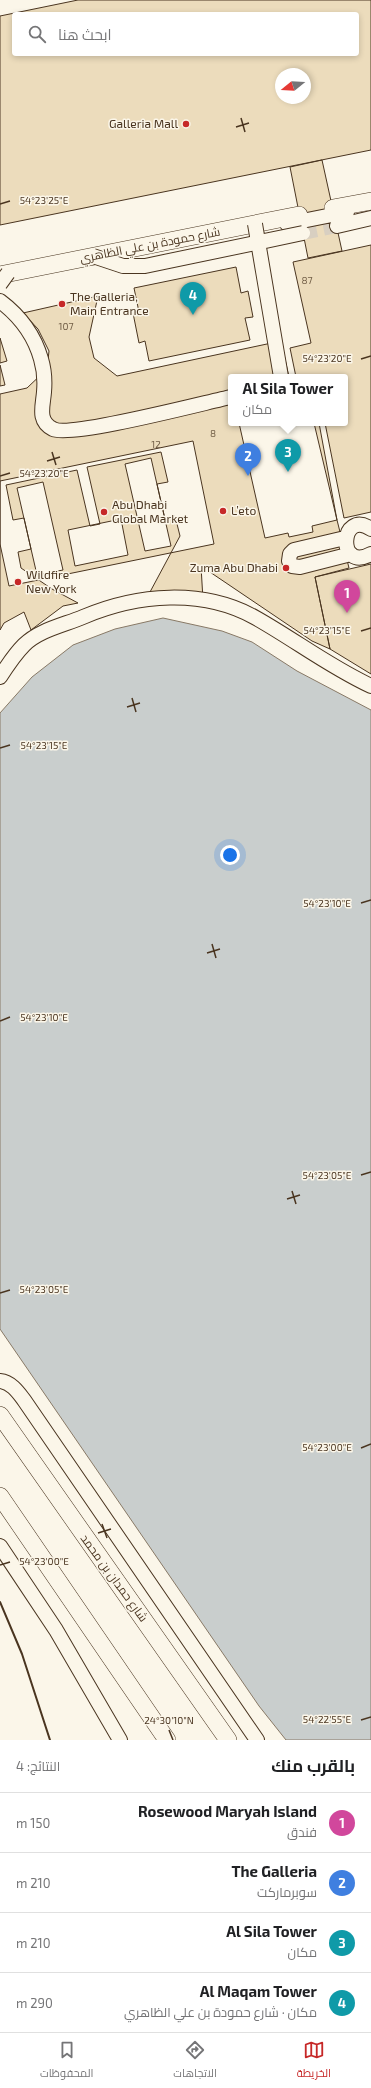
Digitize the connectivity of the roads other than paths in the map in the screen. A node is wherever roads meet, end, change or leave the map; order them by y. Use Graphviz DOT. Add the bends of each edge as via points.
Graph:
graph roads {
  1 [pos="371,201"];
  2 [pos="333,208"];
  3 [pos="371,208"];
  4 [pos="299,215"];
  5 [pos="371,218"];
  6 [pos="255,224"];
  7 [pos="336,226"];
  8 [pos="303,233"];
  9 [pos="258,243"];
  10 [pos="93,256"];
  11 [pos="2,278"];
  12 [pos="0,301"];
  13 [pos="280,374"];
  14 [pos="228,398"];
  15 [pos="371,528"];
  16 [pos="346,538"];
  17 [pos="351,554"];
  18 [pos="371,554"];
  19 [pos="0,677"];
  20 [pos="371,686"];
  21 [pos="0,1381"];
  22 [pos="0,1415"];
  23 [pos="0,1496"];
  24 [pos="0,1546"];
  25 [pos="120,1740"];
  26 [pos="167,1740"];
  27 [pos="228,1740"];
  28 [pos="257,1740"];
  1 -- 2 [label="main road"];
  3 -- 11 [label="street"];
  4 -- 6 [label="main road, شارع حمودة بن علي الظاهري"];
  5 -- 7 [label="street"];
  6 -- 9 [label="street, bridge"];
  6 -- 10 [label="main road, شارع حمودة بن علي الظاهري"];
  8 -- 9 [label="street, bridge"];
  9 -- 10 [label="street, bridge" via="144,266 123,266"];
  9 -- 13 [label="street, bridge"];
  10 -- 11 [label="main road, شارع حمودة بن علي الظاهري"];
  12 -- 14 [label="street" via="20,318 37,345 44,377 42,414 46,423 54,430 64,432 95,427"];
  15 -- 16 [label="street" via="362,525 358,519"];
  16 -- 17 [label="street" via="345,544"];
  16 -- 17 [label="street" via="294,550 289,561 292,566 300,567"];
  17 -- 18 [label="street" via="361,557"];
  19 -- 20 [label="street" via="25,644 42,633 108,607 162,597 196,599 245,612"];
  21 -- 28 [label="street" via="14,1388 24,1400"];
  22 -- 27 [label="main road, شارع حمدان بن محمد"];
  23 -- 26 [label="main road"];
  24 -- 25 [label="street" via="63,1642"];
}
